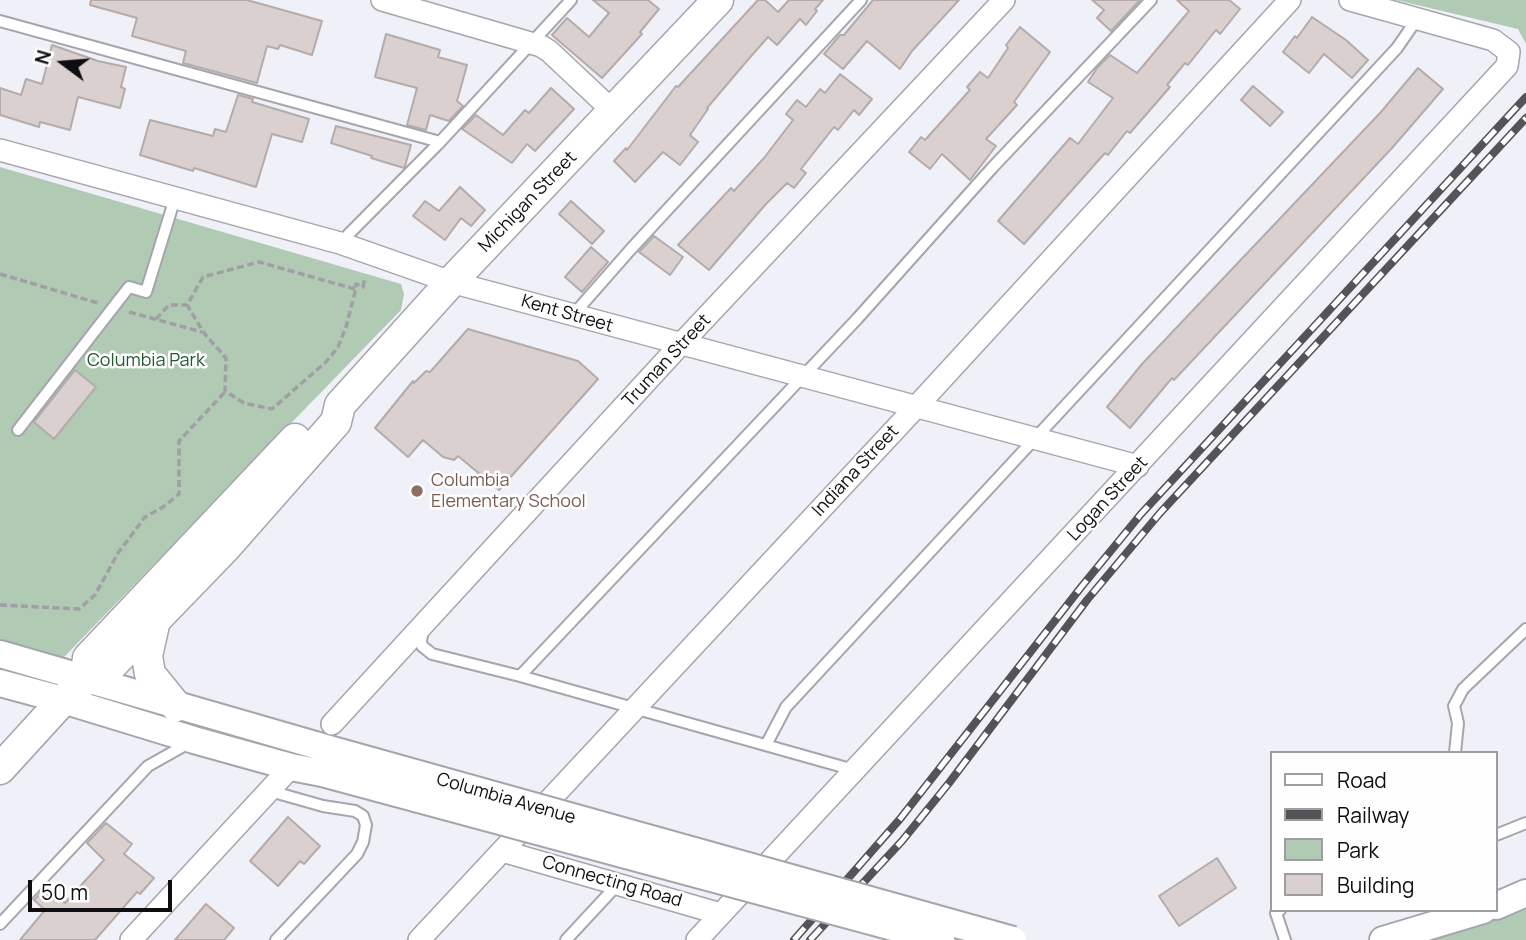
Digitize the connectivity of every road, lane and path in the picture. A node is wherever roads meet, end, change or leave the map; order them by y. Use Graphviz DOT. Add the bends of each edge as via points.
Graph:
graph roads {
  1 [pos="382,0"];
  2 [pos="571,0"];
  3 [pos="718,0"];
  4 [pos="861,0"];
  5 [pos="1004,0"];
  6 [pos="1151,0"];
  7 [pos="1290,0"];
  8 [pos="1350,0"];
  9 [pos="1417,19"];
  10 [pos="0,21"];
  11 [pos="532,42"];
  12 [pos="614,112"];
  13 [pos="440,142"];
  14 [pos="0,150"];
  15 [pos="175,198"];
  16 [pos="340,243"];
  17 [pos="365,278"];
  18 [pos="451,282"];
  19 [pos="355,289"];
  20 [pos="187,305"];
  21 [pos="573,315"];
  22 [pos="156,319"];
  23 [pos="680,345"];
  24 [pos="802,376"];
  25 [pos="225,391"];
  26 [pos="341,405"];
  27 [pos="916,407"];
  28 [pos="18,430"];
  29 [pos="1034,437"];
  30 [pos="1138,466"];
  31 [pos="0,605"];
  32 [pos="155,621"];
  33 [pos="425,624"];
  34 [pos="1526,629"];
  35 [pos="0,654"];
  36 [pos="520,676"];
  37 [pos="0,683"];
  38 [pos="74,690"];
  39 [pos="176,706"];
  40 [pos="635,708"];
  41 [pos="194,740"];
  42 [pos="766,745"];
  43 [pos="328,749"];
  44 [pos="1455,751"];
  45 [pos="291,767"];
  46 [pos="0,769"];
  47 [pos="854,771"];
  48 [pos="270,791"];
  49 [pos="1526,823"];
  50 [pos="1498,834"];
  51 [pos="502,851"];
  52 [pos="618,884"];
  53 [pos="1526,893"];
  54 [pos="1498,905"];
  55 [pos="1277,912"];
  56 [pos="1476,912"];
  57 [pos="721,914"];
  58 [pos="0,923"];
  59 [pos="131,940"];
  60 [pos="276,940"];
  61 [pos="419,940"];
  62 [pos="566,940"];
  63 [pos="697,940"];
  64 [pos="941,940"];
  65 [pos="1013,940"];
  66 [pos="1285,940"];
  67 [pos="1383,940"];
  1 -- 11 [label="street"];
  2 -- 11 [label="lane"];
  3 -- 12 [label="main road, Michigan Street"];
  4 -- 21 [label="lane"];
  5 -- 23 [label="street, Truman Street"];
  6 -- 24 [label="lane"];
  7 -- 27 [label="street, Indiana Street"];
  8 -- 9 [label="street"];
  9 -- 29 [label="lane" via="1397,48"];
  9 -- 30 [label="street, Logan Street" via="1493,40 1509,52 1507,66"];
  10 -- 13 [label="lane"];
  11 -- 12 [label="street" via="549,51"];
  11 -- 13 [label="lane"];
  12 -- 18 [label="main road, Michigan Street"];
  13 -- 16 [label="lane"];
  14 -- 15 [label="street, Kent Street"];
  15 -- 16 [label="street, Kent Street"];
  15 -- 28 [label="lane" via="146,292 129,287"];
  16 -- 18 [label="street, Kent Street"];
  17 -- 19 [label="path" via="363,287 356,284"];
  18 -- 21 [label="street, Kent Street"];
  18 -- 26 [label="main road, Michigan Street"];
  19 -- 20 [label="path" via="260,262 203,277"];
  19 -- 25 [label="path" via="338,347 272,409 244,404"];
  20 -- 22 [label="path" via="169,305"];
  20 -- 25 [label="path" via="226,358"];
  21 -- 23 [label="street, Kent Street"];
  23 -- 24 [label="street, Kent Street"];
  23 -- 33 [label="street, Truman Street"];
  24 -- 27 [label="street, Kent Street"];
  24 -- 36 [label="lane"];
  25 -- 31 [label="path" via="179,441 179,494 145,517 95,595 79,609"];
  26 -- 32 [label="main road, Michigan Street" via="336,422"];
  26 -- 38 [label="main road, Michigan Street" via="325,406 100,646"];
  27 -- 29 [label="street, Kent Street"];
  27 -- 40 [label="street, Indiana Street"];
  29 -- 30 [label="street, Kent Street"];
  29 -- 42 [label="lane" via="786,707"];
  30 -- 47 [label="street, Logan Street"];
  32 -- 38 [label="main road, Michigan Street" via="106,671"];
  32 -- 39 [label="main road" via="147,656 150,674"];
  33 -- 36 [label="lane" via="421,641 427,651"];
  33 -- 43 [label="street, Truman Street"];
  34 -- 44 [label="lane" via="1463,689 1454,706 1458,723"];
  35 -- 38 [label="street, Columbia Avenue"];
  36 -- 40 [label="lane"];
  37 -- 38 [label="street, Columbia Avenue"];
  38 -- 39 [label="street, Columbia Avenue"];
  38 -- 41 [label="street, Columbia Avenue"];
  38 -- 46 [label="main road, Michigan Street"];
  39 -- 43 [label="street, Columbia Avenue"];
  40 -- 42 [label="lane"];
  40 -- 51 [label="street, Indiana Street"];
  41 -- 45 [label="street, Columbia Avenue"];
  41 -- 58 [label="lane" via="148,766"];
  42 -- 47 [label="lane"];
  43 -- 45 [label="street, Columbia Avenue"];
  43 -- 64 [label="street, Columbia Avenue, bridge"];
  43 -- 65 [label="street, Columbia Avenue, bridge"];
  45 -- 48 [label="street"];
  47 -- 57 [label="street, Logan Street"];
  48 -- 59 [label="street"];
  48 -- 60 [label="lane" via="355,811 366,825 357,854"];
  49 -- 50 [label="lane"];
  51 -- 52 [label="street, Connecting Road"];
  51 -- 61 [label="street, Indiana Street"];
  52 -- 57 [label="street, Connecting Road"];
  52 -- 62 [label="lane"];
  53 -- 54 [label="street"];
  55 -- 66 [label="lane"];
  56 -- 67 [label="street"];
  57 -- 63 [label="street, Logan Street"];
}
